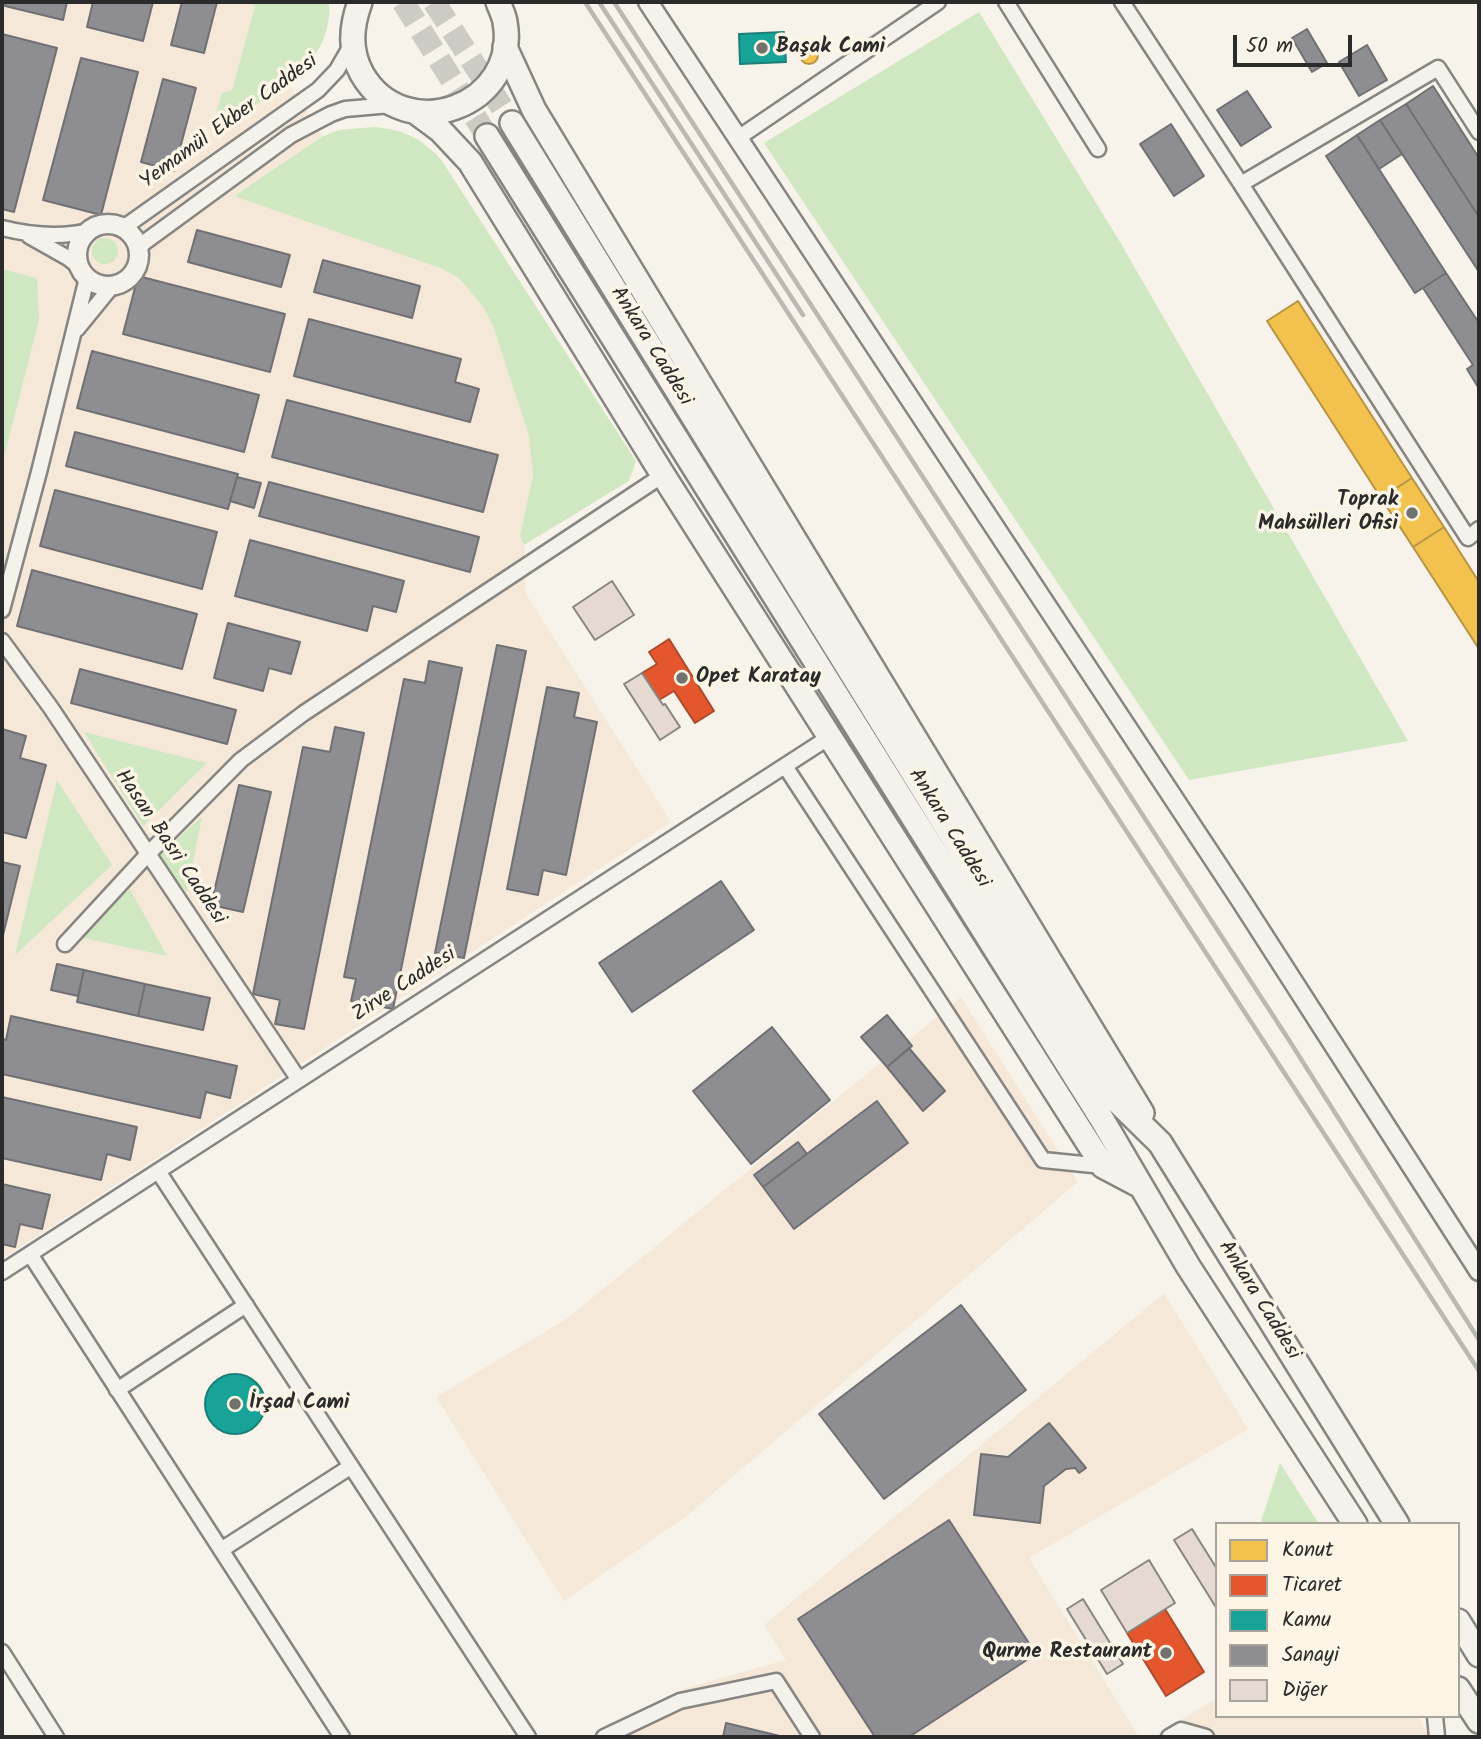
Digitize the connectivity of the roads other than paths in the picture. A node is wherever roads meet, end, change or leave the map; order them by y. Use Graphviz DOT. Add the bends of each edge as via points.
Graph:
graph roads {
  1 [pos="498,2"];
  2 [pos="648,2"];
  3 [pos="938,2"];
  4 [pos="1006,2"];
  5 [pos="1122,2"];
  6 [pos="355,8"];
  7 [pos="352,44"];
  8 [pos="505,47"];
  9 [pos="394,104"];
  10 [pos="417,113"];
  11 [pos="512,124"];
  12 [pos="1479,132"];
  13 [pos="487,136"];
  14 [pos="738,138"];
  15 [pos="1098,149"];
  16 [pos="1241,184"];
  17 [pos="122,228"];
  18 [pos="2,229"];
  19 [pos="89,231"];
  20 [pos="25,234"];
  21 [pos="138,247"];
  22 [pos="84,273"];
  23 [pos="111,286"];
  24 [pos="74,333"];
  25 [pos="663,475"];
  26 [pos="1479,529"];
  27 [pos="2,610"];
  28 [pos="2,641"];
  29 [pos="831,736"];
  30 [pos="785,766"];
  31 [pos="148,853"];
  32 [pos="65,944"];
  33 [pos="299,1080"];
  34 [pos="1160,1143"];
  35 [pos="1103,1166"];
  36 [pos="158,1171"];
  37 [pos="1139,1185"];
  38 [pos="30,1254"];
  39 [pos="1479,1271"];
  40 [pos="2,1272"];
  41 [pos="246,1305"];
  42 [pos="117,1390"];
  43 [pos="350,1466"];
  44 [pos="1354,1522"];
  45 [pos="1396,1522"];
  46 [pos="221,1550"];
  47 [pos="1460,1625"];
  48 [pos="2,1652"];
  49 [pos="1479,1655"];
  50 [pos="1460,1692"];
  51 [pos="1436,1718"];
  52 [pos="1479,1721"];
  53 [pos="56,1737"];
  54 [pos="342,1737"];
  55 [pos="528,1737"];
  56 [pos="604,1737"];
  57 [pos="812,1737"];
  58 [pos="1169,1737"];
  59 [pos="1206,1737"];
  60 [pos="1437,1737"];
  1 -- 8 [label="highway" via="505,22"];
  2 -- 14 [label="street"];
  3 -- 14 [label="street"];
  4 -- 15 [label="street"];
  5 -- 16 [label="street"];
  6 -- 7 [label="highway"];
  7 -- 9 [label="highway" via="368,84"];
  7 -- 17 [label="street, Yemamül Ekber Caddesi" via="318,90"];
  8 -- 10 [label="highway" via="498,71 484,90 464,105 441,113"];
  8 -- 34 [label="highway" via="534,110"];
  9 -- 10 [label="highway"];
  9 -- 21 [label="street" via="345,109 307,126"];
  10 -- 25 [label="highway" via="470,162"];
  11 -- 34 [label="highway, Ankara Caddesi" via="1113,1097"];
  12 -- 16 [label="street" via="1438,68"];
  13 -- 37 [label="highway, Ankara Caddesi" via="1096,1109"];
  14 -- 39 [label="street" via="1240,899"];
  16 -- 26 [label="street" via="1468,538"];
  17 -- 19 [label="street" via="104,224"];
  17 -- 21 [label="street" via="130,232"];
  18 -- 20 [label="street"];
  19 -- 20 [label="street"];
  19 -- 22 [label="street" via="78,248"];
  20 -- 22 [label="street" via="68,258"];
  21 -- 23 [label="street" via="135,270 126,281"];
  22 -- 23 [label="street" via="94,283"];
  22 -- 24 [label="street"];
  23 -- 24 [label="street"];
  24 -- 27 [label="street"];
  25 -- 29 [label="highway"];
  25 -- 31 [label="street" via="283,729 241,760"];
  28 -- 31 [label="street, Hasan Basri Caddesi"];
  29 -- 30 [label="street, Zirve Caddesi"];
  29 -- 35 [label="highway"];
  30 -- 33 [label="street, Zirve Caddesi"];
  30 -- 35 [label="street" via="1043,1160"];
  31 -- 32 [label="street"];
  31 -- 33 [label="street, Hasan Basri Caddesi"];
  33 -- 36 [label="street, Zirve Caddesi"];
  34 -- 45 [label="highway, Ankara Caddesi"];
  35 -- 37 [label="highway"];
  36 -- 38 [label="street, Zirve Caddesi"];
  36 -- 41 [label="street"];
  37 -- 44 [label="highway, Ankara Caddesi"];
  38 -- 40 [label="street, Zirve Caddesi"];
  38 -- 42 [label="street"];
  41 -- 42 [label="street"];
  41 -- 43 [label="street"];
  42 -- 46 [label="street"];
  43 -- 46 [label="street"];
  43 -- 55 [label="street"];
  46 -- 54 [label="street"];
  47 -- 49 [label="highway"];
  48 -- 53 [label="street"];
  50 -- 52 [label="highway"];
  51 -- 60 [label="street"];
  56 -- 57 [label="street" via="680,1702 776,1681"];
  58 -- 59 [label="street" via="1181,1730"];
}
